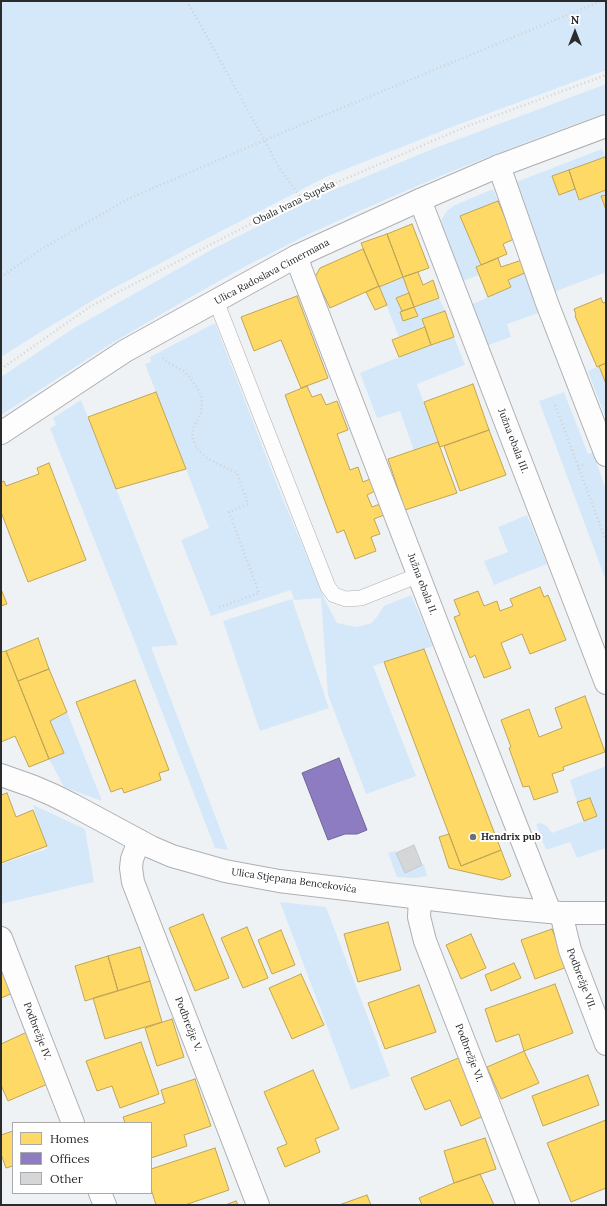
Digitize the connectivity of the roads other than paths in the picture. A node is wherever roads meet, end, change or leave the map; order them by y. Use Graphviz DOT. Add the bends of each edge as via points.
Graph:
graph roads {
  1 [pos="606,126"];
  2 [pos="499,166"];
  3 [pos="420,200"];
  4 [pos="297,256"];
  5 [pos="216,301"];
  6 [pos="1,433"];
  7 [pos="606,455"];
  8 [pos="419,575"];
  9 [pos="606,683"];
  10 [pos="1,775"];
  11 [pos="139,841"];
  12 [pos="420,898"];
  13 [pos="556,912"];
  14 [pos="606,913"];
  15 [pos="1,938"];
  16 [pos="606,1044"];
  17 [pos="73,1122"];
  18 [pos="100,1194"];
  19 [pos="104,1205"];
  20 [pos="258,1205"];
  21 [pos="528,1205"];
  1 -- 2 [label="street, Ulica Radoslava Cimermana"];
  2 -- 3 [label="street, Ulica Radoslava Cimermana"];
  2 -- 7 [label="street" via="547,303"];
  3 -- 4 [label="street, Ulica Radoslava Cimermana"];
  3 -- 9 [label="street, Južna obala III."];
  4 -- 5 [label="street, Ulica Radoslava Cimermana"];
  4 -- 8 [label="street, Južna obala II."];
  5 -- 6 [label="street, Ulica Radoslava Cimermana" via="125,351"];
  5 -- 8 [label="lane" via="328,587 334,595 346,599 361,598"];
  8 -- 13 [label="street, Južna obala II."];
  10 -- 11 [label="street, Ulica Stjepana Bencekovića" via="53,795"];
  11 -- 12 [label="street, Ulica Stjepana Bencekovića" via="172,856 225,871 279,881"];
  11 -- 20 [label="street, Podbrežje V." via="132,859 133,882"];
  12 -- 13 [label="street, Ulica Stjepana Bencekovića"];
  12 -- 21 [label="street, Podbrežje VI." via="419,917 426,941"];
  13 -- 14 [label="street, Ulica Stjepana Bencekovića"];
  13 -- 16 [label="street, Podbrežje VII."];
  15 -- 17 [label="street, Podbrežje IV."];
  18 -- 19 [label="street"];
}
